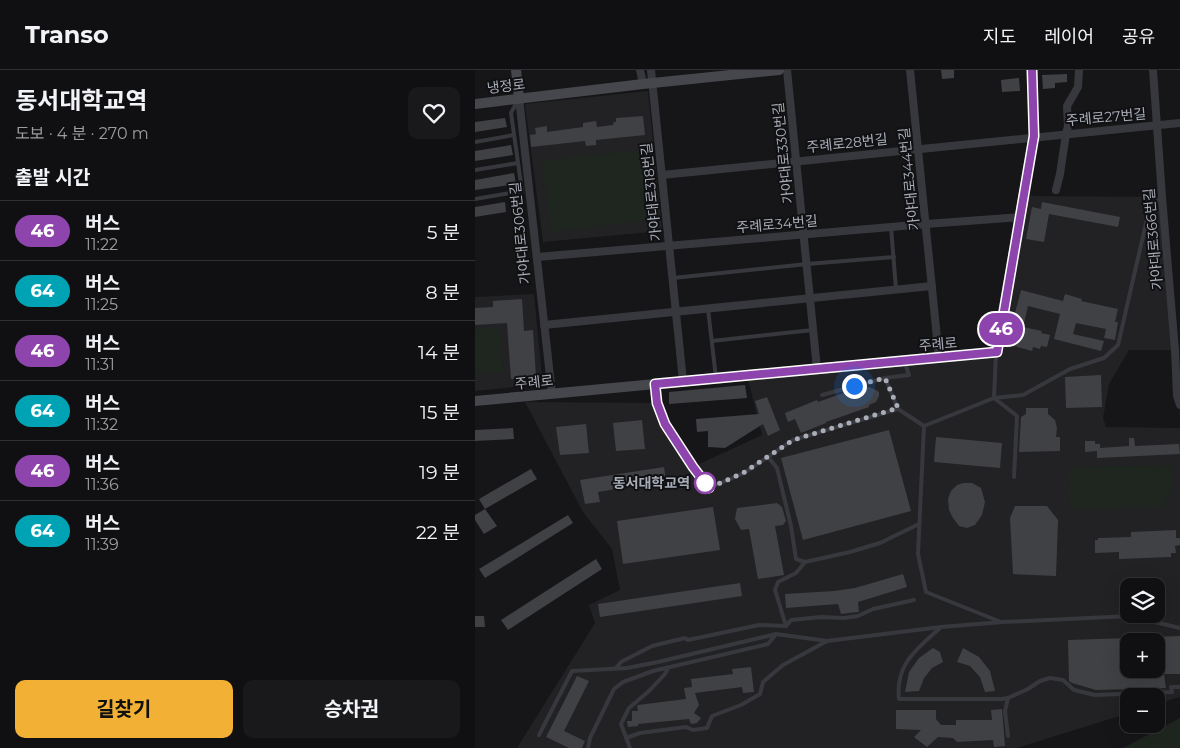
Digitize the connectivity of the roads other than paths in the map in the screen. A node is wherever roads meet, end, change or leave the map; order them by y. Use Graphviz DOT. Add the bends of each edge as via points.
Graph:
graph roads {
  1 [pos="516,70"];
  2 [pos="640,70"];
  3 [pos="651,70"];
  4 [pos="779,70"];
  5 [pos="787,70"];
  6 [pos="911,70"];
  7 [pos="1032,70"];
  8 [pos="1079,70"];
  9 [pos="1153,70"];
  10 [pos="648,84"];
  11 [pos="519,98"];
  12 [pos="475,104"];
  13 [pos="1180,122"];
  14 [pos="1157,125"];
  15 [pos="1066,134"];
  16 [pos="514,135"];
  17 [pos="1034,136"];
  18 [pos="475,142"];
  19 [pos="918,148"];
  20 [pos="796,161"];
  21 [pos="518,163"];
  22 [pos="475,170"];
  23 [pos="662,175"];
  24 [pos="1056,190"];
  25 [pos="1162,197"];
  26 [pos="475,199"];
  27 [pos="1020,217"];
  28 [pos="926,224"];
  29 [pos="891,227"];
  30 [pos="803,234"];
  31 [pos="669,246"];
  32 [pos="537,257"];
  33 [pos="894,257"];
  34 [pos="807,264"];
  35 [pos="673,278"];
  36 [pos="932,286"];
  37 [pos="897,290"];
  38 [pos="810,298"];
  39 [pos="708,308"];
  40 [pos="676,311"];
  41 [pos="544,325"];
  42 [pos="813,330"];
  43 [pos="712,341"];
  44 [pos="1177,350"];
  45 [pos="997,352"];
  46 [pos="939,358"];
  47 [pos="905,361"];
  48 [pos="817,369"];
  49 [pos="716,378"];
  50 [pos="885,378"];
  51 [pos="683,381"];
  52 [pos="655,384"];
  53 [pos="552,394"];
  54 [pos="822,395"];
  55 [pos="994,398"];
  56 [pos="475,401"];
  57 [pos="1180,405"];
  58 [pos="898,408"];
  59 [pos="923,426"];
  60 [pos="768,457"];
  61 [pos="1014,477"];
  62 [pos="709,488"];
  63 [pos="919,524"];
  64 [pos="805,562"];
  65 [pos="914,600"];
  66 [pos="1003,622"];
  67 [pos="786,626"];
  68 [pos="941,627"];
  69 [pos="1180,628"];
  70 [pos="776,634"];
  71 [pos="827,641"];
  72 [pos="651,663"];
  73 [pos="616,668"];
  74 [pos="668,668"];
  75 [pos="653,671"];
  76 [pos="1180,687"];
  77 [pos="1008,698"];
  78 [pos="539,735"];
  79 [pos="1008,736"];
  80 [pos="626,738"];
  81 [pos="588,748"];
  82 [pos="630,748"];
  1 -- 11 [label="street, 가야대로306번길"];
  2 -- 10 [label="street"];
  3 -- 10 [label="street, 가야대로318번길"];
  4 -- 10 [label="street, 냉정로"];
  5 -- 20 [label="street, 가야대로330번길"];
  6 -- 19 [label="street, 가야대로344번길"];
  7 -- 17 [label="street"];
  8 -- 15 [label="street" via="1078,87 1067,106"];
  9 -- 14 [label="street, 가야대로366번길"];
  10 -- 11 [label="street, 냉정로"];
  10 -- 23 [label="street, 가야대로318번길"];
  11 -- 12 [label="street, 냉정로"];
  11 -- 16 [label="lane" via="511,113"];
  11 -- 32 [label="street, 가야대로306번길"];
  13 -- 14 [label="street, 주례로27번길"];
  14 -- 15 [label="street, 주례로27번길"];
  14 -- 25 [label="street, 가야대로366번길"];
  15 -- 17 [label="street, 주례로27번길"];
  15 -- 24 [label="street"];
  16 -- 18 [label="lane"];
  16 -- 21 [label="lane"];
  17 -- 19 [label="street, 주례로28번길"];
  17 -- 27 [label="street"];
  19 -- 20 [label="street, 주례로28번길"];
  19 -- 28 [label="street, 가야대로344번길"];
  20 -- 23 [label="street, 주례로28번길"];
  20 -- 30 [label="street, 가야대로330번길"];
  21 -- 22 [label="lane"];
  21 -- 26 [label="lane" via="522,191"];
  23 -- 31 [label="street, 가야대로318번길"];
  25 -- 44 [label="street, 가야대로366번길"];
  25 -- 55 [label="lane" via="1150,206 1118,345 1104,358 1071,368 1023,395"];
  27 -- 28 [label="street, 주례로34번길"];
  27 -- 45 [label="street"];
  28 -- 29 [label="street, 주례로34번길"];
  28 -- 36 [label="street, 가야대로344번길"];
  29 -- 30 [label="street, 주례로34번길"];
  29 -- 33 [label="lane, 가야대로344번길"];
  30 -- 31 [label="street, 주례로34번길"];
  30 -- 34 [label="street, 가야대로330번길"];
  31 -- 32 [label="street, 주례로34번길"];
  31 -- 35 [label="street, 가야대로318번길"];
  32 -- 41 [label="street, 가야대로306번길"];
  33 -- 34 [label="lane"];
  33 -- 37 [label="lane, 가야대로344번길"];
  34 -- 35 [label="lane"];
  34 -- 38 [label="street, 가야대로330번길"];
  35 -- 40 [label="street, 가야대로318번길"];
  36 -- 37 [label="street"];
  36 -- 46 [label="street, 가야대로344번길"];
  37 -- 38 [label="street"];
  38 -- 39 [label="street"];
  38 -- 42 [label="street, 가야대로330번길"];
  39 -- 40 [label="street"];
  39 -- 43 [label="lane"];
  40 -- 41 [label="street"];
  40 -- 51 [label="street, 가야대로318번길"];
  41 -- 53 [label="street, 가야대로306번길"];
  42 -- 43 [label="lane"];
  42 -- 48 [label="street, 가야대로330번길"];
  43 -- 49 [label="lane"];
  44 -- 57 [label="street, 가야대로366번길" via="1177,396"];
  45 -- 46 [label="street, 주례로"];
  45 -- 55 [label="lane"];
  46 -- 47 [label="street, 주례로"];
  47 -- 48 [label="street, 주례로"];
  47 -- 50 [label="lane" via="909,375"];
  48 -- 49 [label="street, 주례로"];
  49 -- 51 [label="street, 주례로"];
  50 -- 54 [label="lane"];
  50 -- 58 [label="lane"];
  51 -- 52 [label="street, 주례로"];
  52 -- 53 [label="street, 주례로"];
  52 -- 62 [label="street" via="657,403 665,424"];
  53 -- 56 [label="street, 주례로"];
  55 -- 59 [label="lane"];
  55 -- 61 [label="lane" via="1017,416"];
  58 -- 59 [label="lane"];
  58 -- 60 [label="lane" via="793,440"];
  59 -- 63 [label="lane"];
  60 -- 62 [label="lane" via="743,473"];
  60 -- 64 [label="lane" via="777,468 796,559"];
  63 -- 64 [label="lane" via="880,542"];
  63 -- 66 [label="lane" via="918,554 926,592"];
  64 -- 67 [label="lane" via="795,573 778,582 775,590"];
  65 -- 67 [label="lane" via="873,609 858,616 791,620"];
  66 -- 68 [label="lane"];
  66 -- 69 [label="lane" via="1130,616"];
  67 -- 73 [label="lane" via="759,625 688,640 679,639 652,646 621,662"];
  68 -- 71 [label="lane"];
  68 -- 77 [label="lane" via="911,656 901,671 897,687 899,698"];
  70 -- 71 [label="lane"];
  70 -- 72 [label="lane"];
  70 -- 74 [label="lane" via="768,644"];
  71 -- 80 [label="lane" via="783,665 763,682 760,694 712,716 707,728 693,730 686,727"];
  72 -- 73 [label="lane"];
  72 -- 75 [label="lane"];
  73 -- 78 [label="lane" via="572,671"];
  74 -- 75 [label="lane"];
  74 -- 80 [label="lane" via="629,708 621,724"];
  75 -- 81 [label="lane" via="623,682 614,689"];
  76 -- 77 [label="lane" via="1171,687 1171,692 1095,695 1073,690 1063,680 1050,678"];
  77 -- 79 [label="lane" via="1005,711"];
  80 -- 82 [label="lane"];
}
